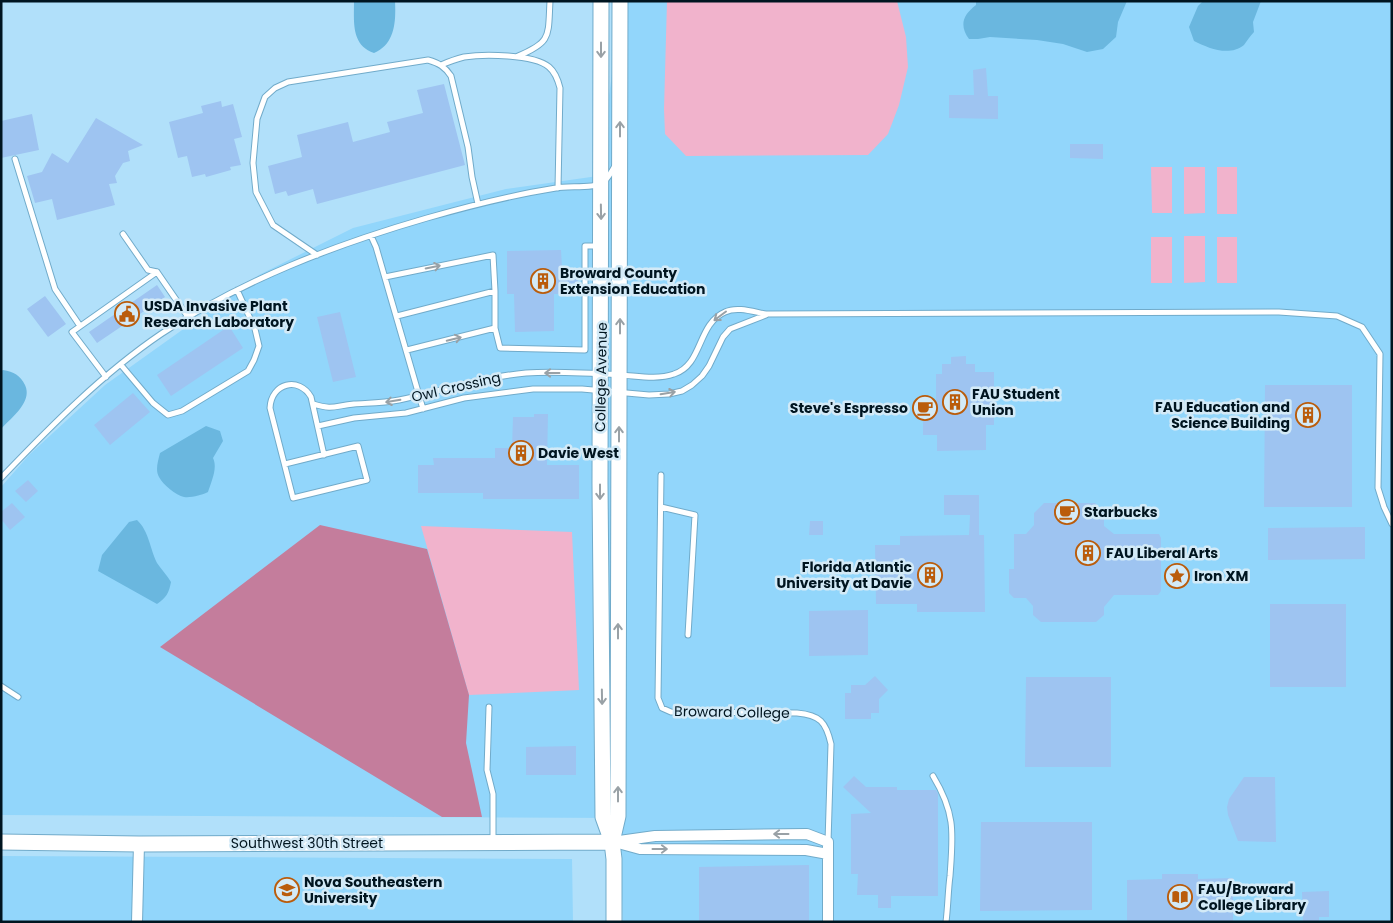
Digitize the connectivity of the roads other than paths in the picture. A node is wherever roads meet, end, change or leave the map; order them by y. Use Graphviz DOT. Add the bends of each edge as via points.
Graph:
graph roads {
  1 [pos="550,1"];
  2 [pos="601,1"];
  3 [pos="620,1"];
  4 [pos="515,57"];
  5 [pos="441,65"];
  6 [pos="620,149"];
  7 [pos="15,159"];
  8 [pos="600,185"];
  9 [pos="558,188"];
  10 [pos="478,204"];
  11 [pos="123,234"];
  12 [pos="371,236"];
  13 [pos="601,246"];
  14 [pos="317,255"];
  15 [pos="157,272"];
  16 [pos="385,277"];
  17 [pos="237,290"];
  18 [pos="494,291"];
  19 [pos="766,314"];
  20 [pos="396,316"];
  21 [pos="188,317"];
  22 [pos="80,326"];
  23 [pos="495,328"];
  24 [pos="407,350"];
  25 [pos="122,364"];
  26 [pos="601,374"];
  27 [pos="620,375"];
  28 [pos="106,376"];
  29 [pos="600,390"];
  30 [pos="619,392"];
  31 [pos="419,395"];
  32 [pos="313,404"];
  33 [pos="423,409"];
  34 [pos="318,426"];
  35 [pos="324,455"];
  36 [pos="284,464"];
  37 [pos="661,475"];
  38 [pos="1,478"];
  39 [pos="661,507"];
  40 [pos="1392,524"];
  41 [pos="688,635"];
  42 [pos="1,686"];
  43 [pos="18,697"];
  44 [pos="489,707"];
  45 [pos="933,776"];
  46 [pos="1,842"];
  47 [pos="493,842"];
  48 [pos="612,842"];
  49 [pos="828,842"];
  50 [pos="139,844"];
  51 [pos="828,854"];
  52 [pos="137,922"];
  53 [pos="614,922"];
  54 [pos="828,922"];
  55 [pos="946,922"];
  1 -- 4 [label="lane" via="547,36 536,49"];
  2 -- 8 [label="street, College Avenue, one-way"];
  6 -- 3 [label="street, College Avenue, one-way"];
  4 -- 5 [label="lane" via="477,56"];
  4 -- 9 [label="lane" via="542,63 558,79"];
  5 -- 10 [label="lane" via="452,76"];
  5 -- 14 [label="lane" via="428,60 288,82 265,97 257,119 253,163 256,192 274,225"];
  6 -- 8 [label="lane" via="616,164"];
  27 -- 6 [label="street, College Avenue, one-way"];
  7 -- 22 [label="lane" via="55,288"];
  8 -- 9 [label="lane"];
  8 -- 13 [label="street, College Avenue, one-way"];
  9 -- 10 [label="lane"];
  10 -- 12 [label="lane"];
  11 -- 15 [label="lane" via="148,270"];
  12 -- 14 [label="lane"];
  12 -- 16 [label="lane"];
  13 -- 23 [label="lane" via="585,246 584,350 500,348"];
  13 -- 26 [label="street, College Avenue"];
  14 -- 17 [label="lane"];
  15 -- 21 [label="lane"];
  15 -- 22 [label="lane"];
  16 -- 18 [label="lane, one-way" via="493,255"];
  16 -- 20 [label="lane"];
  17 -- 21 [label="lane"];
  17 -- 25 [label="lane" via="259,346 248,371 182,411 168,415 153,403"];
  18 -- 20 [label="lane"];
  18 -- 23 [label="lane"];
  19 -- 27 [label="lane, Owl Crossing, one-way" via="725,311 709,326 685,369 674,374 662,377"];
  30 -- 19 [label="lane, Owl Crossing, one-way" via="649,395 682,391 702,376 730,329"];
  19 -- 40 [label="lane" via="1279,312 1337,316 1362,327 1380,354 1378,488"];
  20 -- 24 [label="lane"];
  21 -- 25 [label="lane"];
  22 -- 28 [label="lane" via="72,332"];
  24 -- 23 [label="lane, one-way"];
  24 -- 31 [label="lane"];
  25 -- 28 [label="lane"];
  26 -- 27 [label="lane, Owl Crossing"];
  26 -- 29 [label="street, College Avenue"];
  26 -- 31 [label="lane, Owl Crossing, one-way" via="505,375"];
  27 -- 30 [label="street, College Avenue"];
  28 -- 38 [label="lane"];
  29 -- 30 [label="lane, Owl Crossing"];
  29 -- 33 [label="lane, Owl Crossing" via="508,391"];
  29 -- 48 [label="street, College Avenue, one-way" via="603,817"];
  48 -- 30 [label="street, College Avenue, one-way" via="618,816"];
  31 -- 32 [label="lane, Owl Crossing, one-way" via="329,408"];
  31 -- 33 [label="lane"];
  32 -- 34 [label="lane"];
  32 -- 36 [label="lane" via="308,391 291,384 282,386 270,400"];
  33 -- 34 [label="lane, Owl Crossing"];
  34 -- 35 [label="lane"];
  35 -- 36 [label="lane"];
  35 -- 36 [label="lane" via="358,446 367,480 293,498"];
  37 -- 39 [label="lane, Broward College"];
  39 -- 41 [label="lane" via="695,515"];
  39 -- 49 [label="lane, Broward College" via="658,698 662,708 671,712 797,713 811,714 820,719 831,744"];
  42 -- 43 [label="lane"];
  44 -- 47 [label="lane" via="487,770 493,794"];
  45 -- 55 [label="lane" via="949,810 953,834"];
  46 -- 50 [label="street, Southwest 30th Street"];
  47 -- 48 [label="street, Southwest 30th Street"];
  47 -- 50 [label="street, Southwest 30th Street"];
  49 -- 48 [label="street, one-way" via="807,834 654,836"];
  48 -- 51 [label="street, one-way" via="640,849 806,850"];
  48 -- 53 [label="street, College Avenue"];
  49 -- 51 [label="street, Broward College"];
  50 -- 52 [label="street"];
  51 -- 54 [label="street, Broward College"];
}
